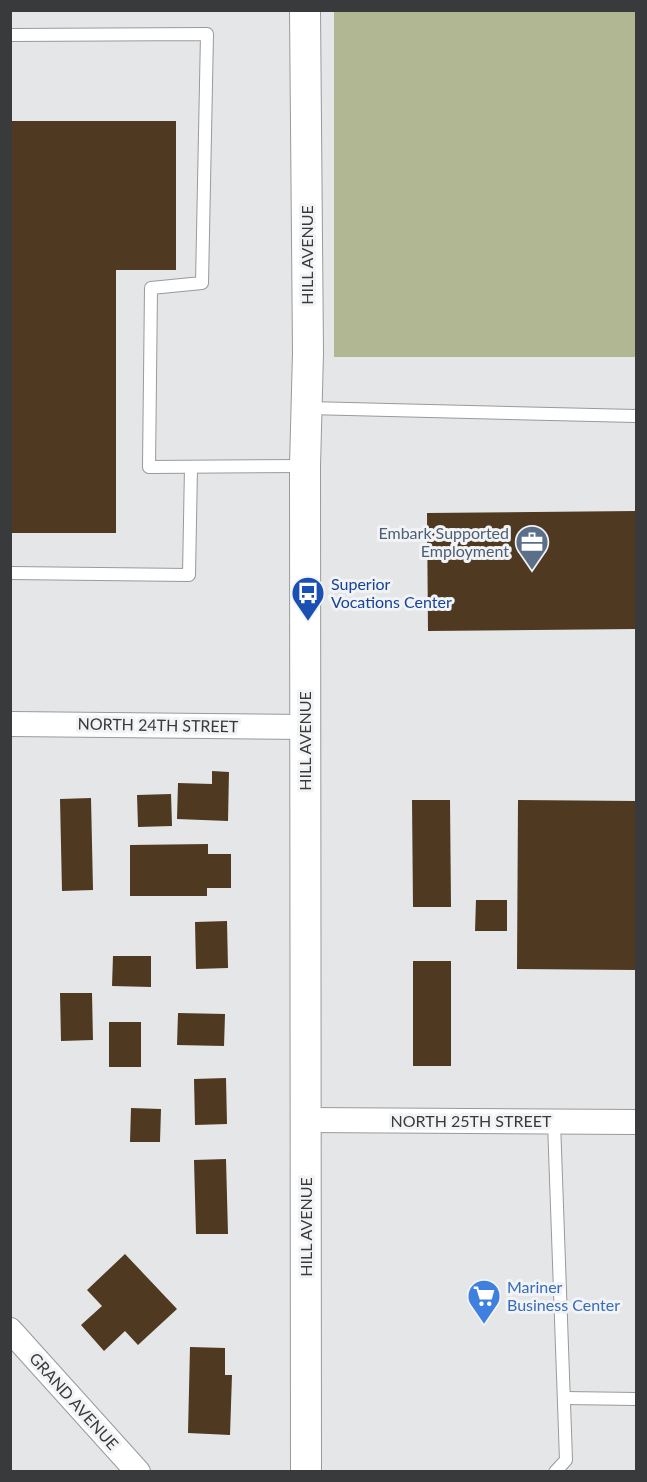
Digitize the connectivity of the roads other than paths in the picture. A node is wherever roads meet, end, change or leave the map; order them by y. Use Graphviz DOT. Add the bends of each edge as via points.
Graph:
graph roads {
  1 [pos="305,10"];
  2 [pos="10,35"];
  3 [pos="308,408"];
  4 [pos="636,416"];
  5 [pos="306,466"];
  6 [pos="191,467"];
  7 [pos="10,573"];
  8 [pos="10,724"];
  9 [pos="305,727"];
  10 [pos="306,1120"];
  11 [pos="555,1122"];
  12 [pos="636,1122"];
  13 [pos="10,1330"];
  14 [pos="565,1398"];
  15 [pos="636,1399"];
  16 [pos="138,1472"];
  17 [pos="306,1472"];
  18 [pos="555,1472"];
  1 -- 3 [label="street, HILL AVENUE"];
  2 -- 6 [label="lane" via="207,34 202,283 151,288 149,467"];
  3 -- 4 [label="lane"];
  3 -- 5 [label="street, HILL AVENUE"];
  5 -- 6 [label="lane"];
  5 -- 9 [label="street, HILL AVENUE"];
  6 -- 7 [label="lane" via="189,575"];
  8 -- 9 [label="street, NORTH 24TH STREET"];
  9 -- 10 [label="street, HILL AVENUE"];
  10 -- 11 [label="street, NORTH 25TH STREET"];
  10 -- 17 [label="street, HILL AVENUE"];
  11 -- 12 [label="street, NORTH 25TH STREET"];
  11 -- 14 [label="lane"];
  13 -- 16 [label="street, GRAND AVENUE"];
  14 -- 15 [label="lane"];
  14 -- 18 [label="lane" via="566,1460"];
}
